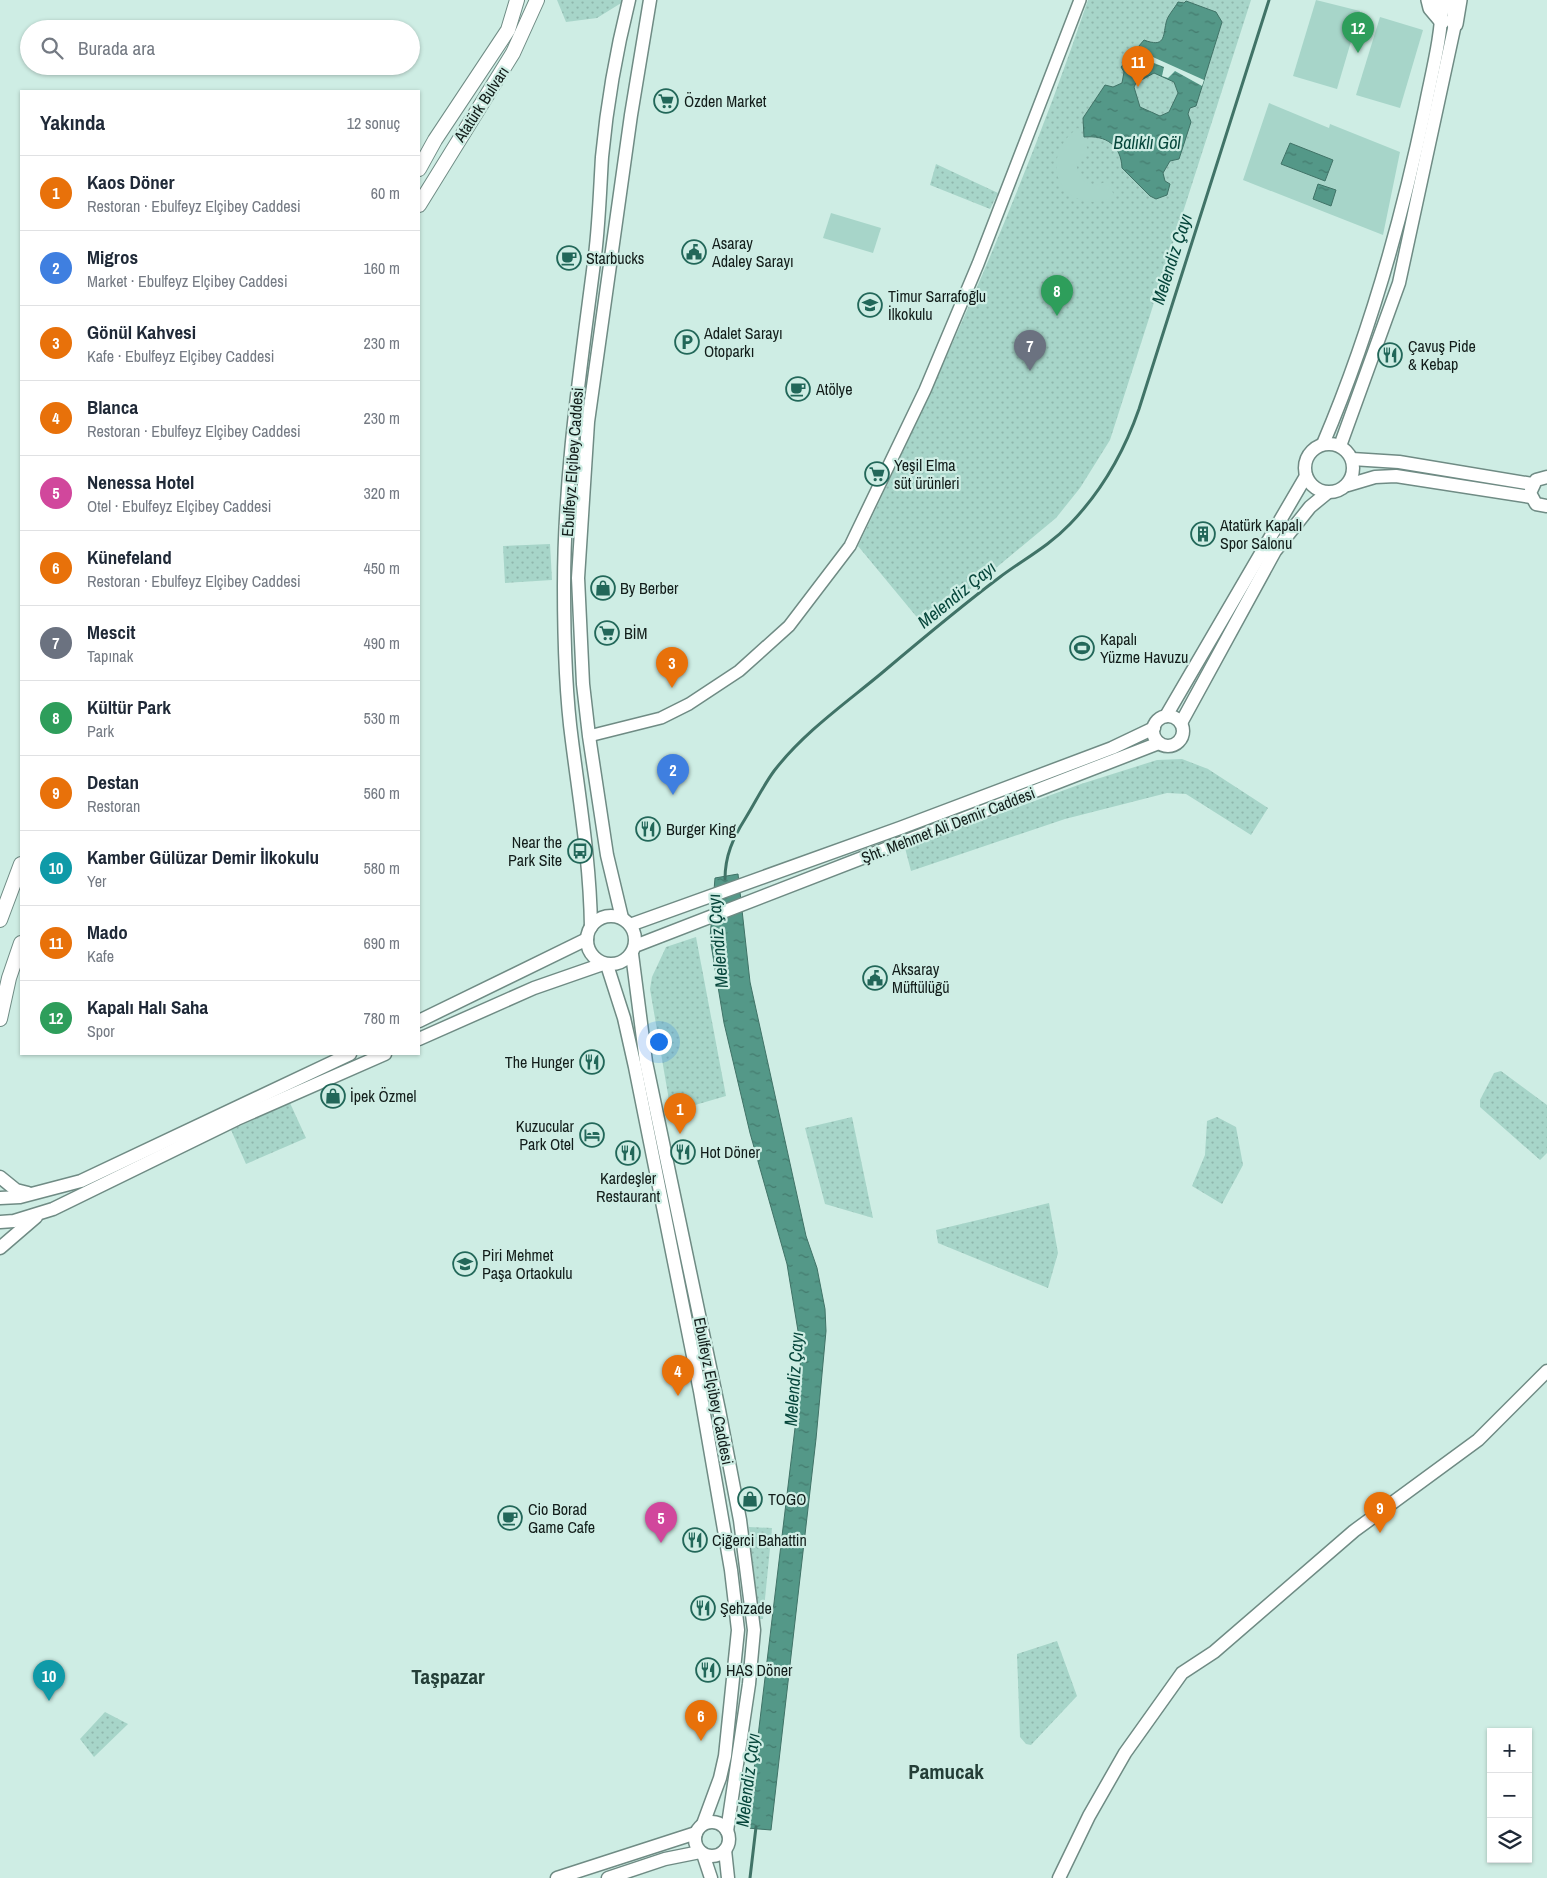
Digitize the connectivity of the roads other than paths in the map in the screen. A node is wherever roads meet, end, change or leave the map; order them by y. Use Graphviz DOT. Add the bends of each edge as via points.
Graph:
graph roads {
  1 [pos="517,0"];
  2 [pos="537,0"];
  3 [pos="629,0"];
  4 [pos="650,0"];
  5 [pos="1080,0"];
  6 [pos="1429,0"];
  7 [pos="1442,0"];
  8 [pos="1451,0"];
  9 [pos="1459,0"];
  10 [pos="1448,23"];
  11 [pos="420,167"];
  12 [pos="420,202"];
  13 [pos="1323,444"];
  14 [pos="1340,446"];
  15 [pos="1352,459"];
  16 [pos="1306,476"];
  17 [pos="1547,477"];
  18 [pos="1348,485"];
  19 [pos="1532,491"];
  20 [pos="1327,493"];
  21 [pos="1547,506"];
  22 [pos="1166,716"];
  23 [pos="1181,723"];
  24 [pos="1154,728"];
  25 [pos="589,736"];
  26 [pos="1159,743"];
  27 [pos="20,867"];
  28 [pos="0,920"];
  29 [pos="626,921"];
  30 [pos="589,933"];
  31 [pos="20,946"];
  32 [pos="634,949"];
  33 [pos="605,964"];
  34 [pos="0,1019"];
  35 [pos="420,1019"];
  36 [pos="420,1039"];
  37 [pos="348,1055"];
  38 [pos="383,1055"];
  39 [pos="0,1177"];
  40 [pos="31,1194"];
  41 [pos="0,1198"];
  42 [pos="42,1213"];
  43 [pos="0,1222"];
  44 [pos="0,1248"];
  45 [pos="1547,1371"];
  46 [pos="699,1829"];
  47 [pos="727,1831"];
  48 [pos="725,1850"];
  49 [pos="702,1853"];
  50 [pos="557,1878"];
  51 [pos="608,1878"];
  52 [pos="711,1878"];
  53 [pos="728,1878"];
  54 [pos="1059,1878"];
  1 -- 11 [label="main road, Atatürk Bulvarı" via="508,30"];
  2 -- 12 [label="main road, Atatürk Bulvarı" via="514,53"];
  3 -- 30 [label="main road, Ebulfeyz Elçibey Caddesi" via="619,41 604,146 595,253 573,420 564,587 572,738 588,857"];
  4 -- 25 [label="main road, Ebulfeyz Elçibey Caddesi" via="588,422 578,578"];
  5 -- 25 [label="street" via="1008,191 925,390 850,546 789,626 739,671 661,718"];
  6 -- 10 [label="highway" via="1431,8"];
  7 -- 10 [label="main road"];
  8 -- 10 [label="main road"];
  9 -- 10 [label="highway"];
  10 -- 13 [label="main road" via="1390,257"];
  10 -- 14 [label="main road" via="1399,283"];
  13 -- 14 [label="main road"];
  13 -- 16 [label="main road" via="1306,459"];
  14 -- 15 [label="main road"];
  15 -- 18 [label="main road" via="1354,470"];
  15 -- 19 [label="main road" via="1399,462"];
  16 -- 20 [label="main road" via="1313,487"];
  16 -- 22 [label="main road"];
  17 -- 19 [label="main road" via="1540,478"];
  18 -- 19 [label="main road" via="1375,477 1396,476"];
  18 -- 20 [label="main road"];
  19 -- 21 [label="main road" via="1536,504"];
  20 -- 23 [label="main road" via="1310,507 1275,551"];
  22 -- 23 [label="main road"];
  22 -- 24 [label="main road" via="1158,720"];
  23 -- 26 [label="main road" via="1183,732 1179,741 1170,746"];
  24 -- 26 [label="main road" via="1154,736"];
  24 -- 29 [label="main road, Şht. Mehmet Ali Demir Caddesi" via="1112,748 745,885"];
  25 -- 29 [label="main road, Ebulfeyz Elçibey Caddesi" via="607,855"];
  26 -- 32 [label="main road, Şht. Mehmet Ali Demir Caddesi"];
  27 -- 28 [label="main road"];
  29 -- 30 [label="main road" via="608,916 597,920"];
  29 -- 32 [label="main road" via="636,937"];
  30 -- 33 [label="main road" via="590,953"];
  30 -- 35 [label="main road"];
  31 -- 34 [label="main road"];
  32 -- 33 [label="main road" via="621,963"];
  32 -- 47 [label="main road, Ebulfeyz Elçibey Caddesi" via="646,1062 740,1520 754,1630"];
  33 -- 36 [label="main road" via="534,988"];
  33 -- 46 [label="main road, Ebulfeyz Elçibey Caddesi" via="624,1018 642,1101 700,1392 731,1570 738,1630 725,1756 720,1778"];
  37 -- 40 [label="main road" via="81,1181"];
  38 -- 42 [label="main road" via="237,1119"];
  39 -- 40 [label="main road" via="16,1190"];
  40 -- 41 [label="main road"];
  42 -- 43 [label="main road"];
  42 -- 44 [label="main road"];
  45 -- 54 [label="main road" via="1478,1440 1354,1531 1214,1652 1182,1673 1125,1753"];
  46 -- 47 [label="main road" via="716,1822"];
  46 -- 49 [label="main road" via="695,1842"];
  46 -- 50 [label="main road"];
  47 -- 48 [label="main road" via="729,1841"];
  48 -- 49 [label="main road" via="715,1856"];
  48 -- 53 [label="main road"];
  49 -- 51 [label="main road" via="665,1859"];
  49 -- 52 [label="main road"];
}
